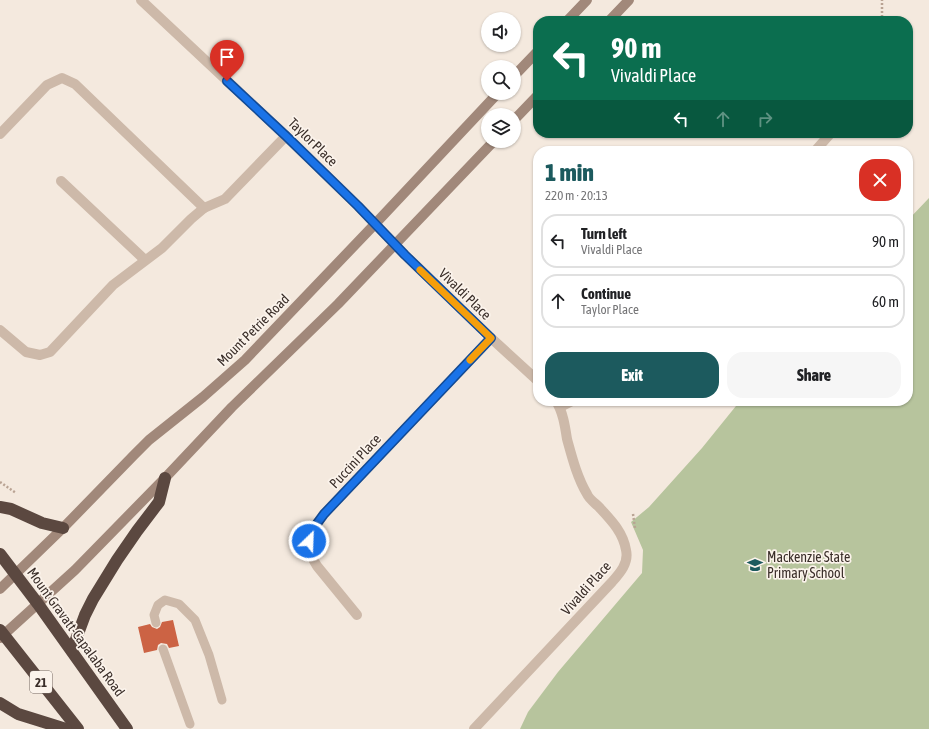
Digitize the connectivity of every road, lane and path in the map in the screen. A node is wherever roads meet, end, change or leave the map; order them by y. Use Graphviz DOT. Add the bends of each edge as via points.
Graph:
graph roads {
  1 [pos="141,0"];
  2 [pos="587,0"];
  3 [pos="630,0"];
  4 [pos="882,0"];
  5 [pos="572,16"];
  6 [pos="614,16"];
  7 [pos="882,16"];
  8 [pos="533,56"];
  9 [pos="521,69"];
  10 [pos="533,99"];
  11 [pos="491,100"];
  12 [pos="521,112"];
  13 [pos="0,134"];
  14 [pos="286,136"];
  15 [pos="828,138"];
  16 [pos="820,146"];
  17 [pos="487,148"];
  18 [pos="61,181"];
  19 [pos="204,208"];
  20 [pos="376,224"];
  21 [pos="395,245"];
  22 [pos="145,260"];
  23 [pos="0,330"];
  24 [pos="491,338"];
  25 [pos="533,376"];
  26 [pos="559,406"];
  27 [pos="165,478"];
  28 [pos="0,507"];
  29 [pos="63,528"];
  30 [pos="0,554"];
  31 [pos="16,574"];
  32 [pos="0,589"];
  33 [pos="38,604"];
  34 [pos="357,616"];
  35 [pos="156,623"];
  36 [pos="1,635"];
  37 [pos="163,649"];
  38 [pos="72,650"];
  39 [pos="222,700"];
  40 [pos="0,703"];
  41 [pos="190,724"];
  42 [pos="66,729"];
  43 [pos="78,729"];
  44 [pos="127,729"];
  45 [pos="474,729"];
  1 -- 14 [label="street, Taylor Place"];
  2 -- 5 [label="street"];
  3 -- 6 [label="street"];
  4 -- 7 [label="path"];
  8 -- 9 [label="street"];
  10 -- 12 [label="street"];
  11 -- 20 [label="street, Mount Petrie Road"];
  13 -- 19 [label="street" via="47,84 62,78 75,84"];
  14 -- 19 [label="street" via="225,199"];
  14 -- 20 [label="street, Taylor Place"];
  15 -- 16 [label="street"];
  17 -- 21 [label="street"];
  18 -- 22 [label="street"];
  19 -- 22 [label="street" via="162,248"];
  20 -- 21 [label="street, Vivaldi Place"];
  20 -- 29 [label="street, Mount Petrie Road" via="245,360 149,440"];
  21 -- 24 [label="street, Vivaldi Place"];
  21 -- 27 [label="street" via="232,407"];
  22 -- 23 [label="street" via="113,285 50,352 40,355 26,352"];
  24 -- 25 [label="street, Vivaldi Place"];
  24 -- 34 [label="street, Puccini Place" via="324,514 313,529 309,541 312,560"];
  26 -- 45 [label="street, Vivaldi Place" via="578,475 587,495 610,518 621,535 626,550 626,562 612,582"];
  27 -- 33 [label="street"];
  27 -- 38 [label="highway" via="160,502 117,560 93,599"];
  28 -- 29 [label="highway"];
  29 -- 31 [label="street, Mount Petrie Road"];
  30 -- 31 [label="highway, Mount Gravatt-Capalaba Road"];
  31 -- 32 [label="street, Mount Petrie Road"];
  31 -- 33 [label="highway, Mount Gravatt-Capalaba Road"];
  33 -- 36 [label="street"];
  33 -- 38 [label="highway, Mount Gravatt-Capalaba Road"];
  35 -- 39 [label="lane" via="154,615 158,605 165,600 179,604 195,620 209,655"];
  36 -- 43 [label="highway, 21"];
  37 -- 41 [label="lane"];
  38 -- 44 [label="highway, Mount Gravatt-Capalaba Road"];
  40 -- 42 [label="highway" via="18,714"];
}
